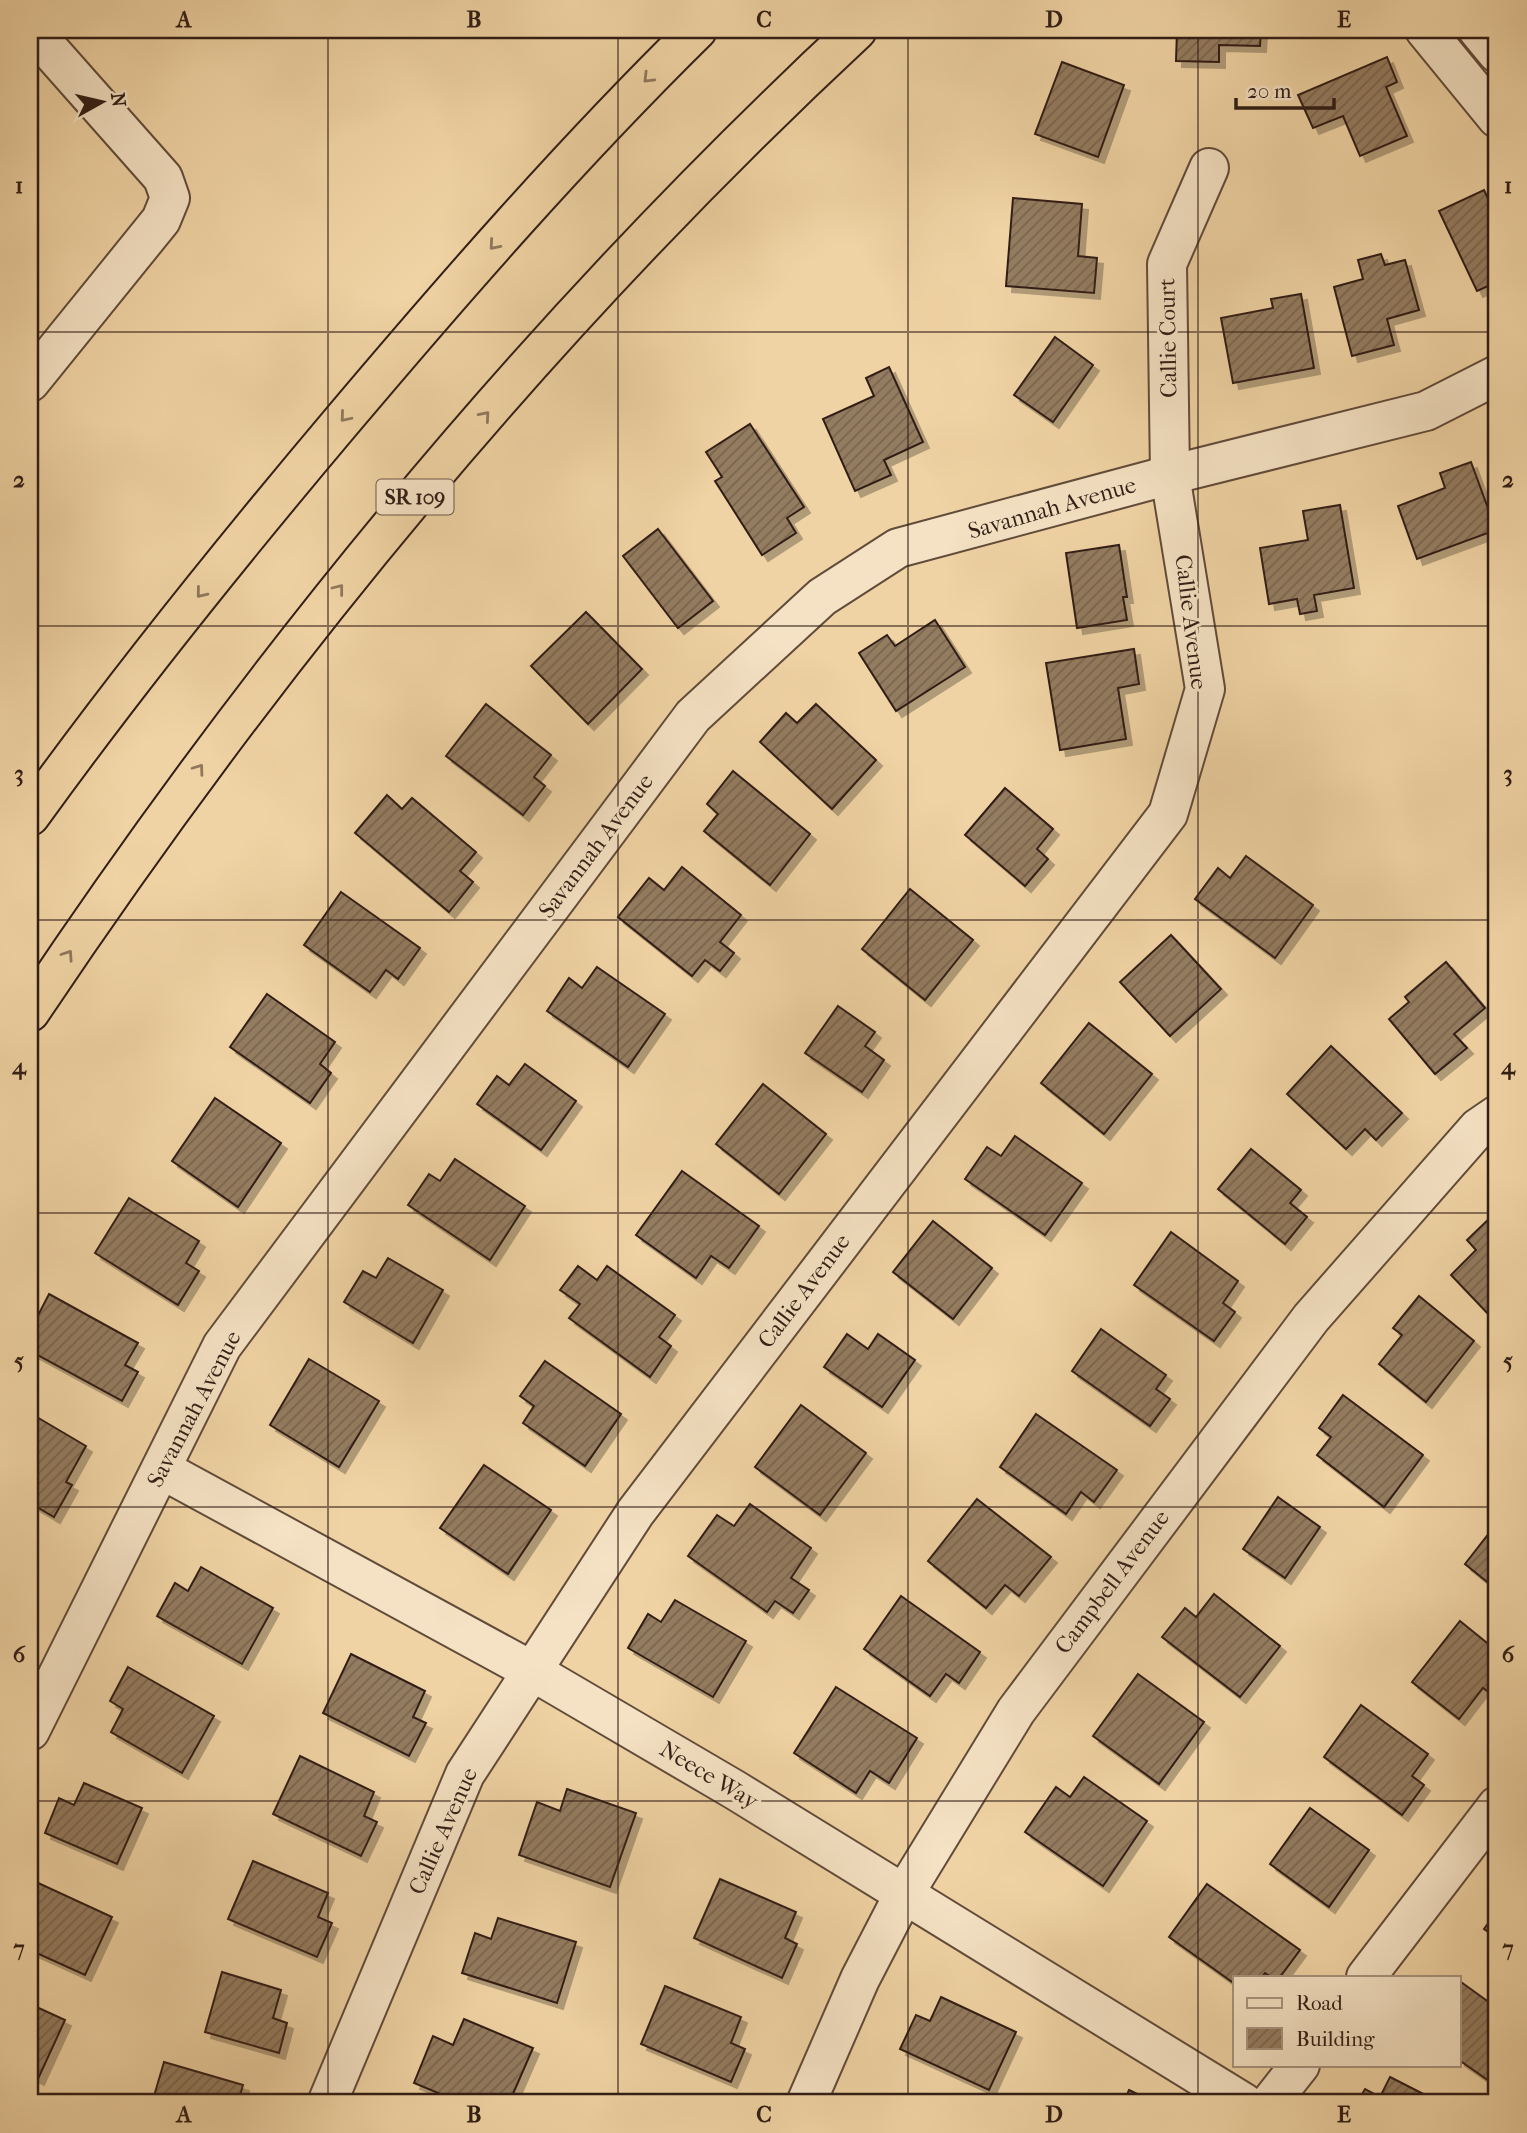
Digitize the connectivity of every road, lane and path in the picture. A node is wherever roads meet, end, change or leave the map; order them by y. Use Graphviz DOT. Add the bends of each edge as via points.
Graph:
graph roads {
  1 [pos="32,30"];
  2 [pos="697,30"];
  3 [pos="857,30"];
  4 [pos="1425,30"];
  5 [pos="1478,30"];
  6 [pos="1497,53"];
  7 [pos="1497,118"];
  8 [pos="1209,168"];
  9 [pos="1497,375"];
  10 [pos="30,382"];
  11 [pos="1170,475"];
  12 [pos="30,816"];
  13 [pos="30,1012"];
  14 [pos="1497,1115"];
  15 [pos="161,1469"];
  16 [pos="532,1671"];
  17 [pos="30,1731"];
  18 [pos="1497,1806"];
  19 [pos="904,1894"];
  20 [pos="1367,1976"];
  21 [pos="1299,2066"];
  22 [pos="327,2103"];
  23 [pos="806,2103"];
  24 [pos="1244,2103"];
  25 [pos="1270,2103"];
  1 -- 10 [label="street" via="163,178 170,198 161,220"];
  2 -- 12 [label="highway, one-way" via="530,204 410,340 108,708"];
  13 -- 3 [label="highway, SR 109, one-way" via="219,741 364,558 527,368 681,201"];
  4 -- 7 [label="street"];
  5 -- 6 [label="street"];
  8 -- 11 [label="street, Callie Court" via="1167,264"];
  9 -- 11 [label="street, Savannah Avenue" via="1426,411"];
  11 -- 15 [label="street, Savannah Avenue" via="898,548 822,597 693,716 222,1346"];
  11 -- 16 [label="street, Callie Avenue" via="1205,689 1168,814 635,1513"];
  14 -- 19 [label="street, Campbell Avenue" via="1478,1128 1311,1318 1016,1711"];
  15 -- 16 [label="street, Neece Way"];
  15 -- 17 [label="street, Savannah Avenue"];
  16 -- 19 [label="street, Neece Way"];
  16 -- 22 [label="street, Callie Avenue" via="464,1774"];
  18 -- 20 [label="street"];
  19 -- 23 [label="street, Campbell Avenue" via="860,1979"];
  19 -- 24 [label="street, Neece Way"];
  21 -- 25 [label="street"];
}
